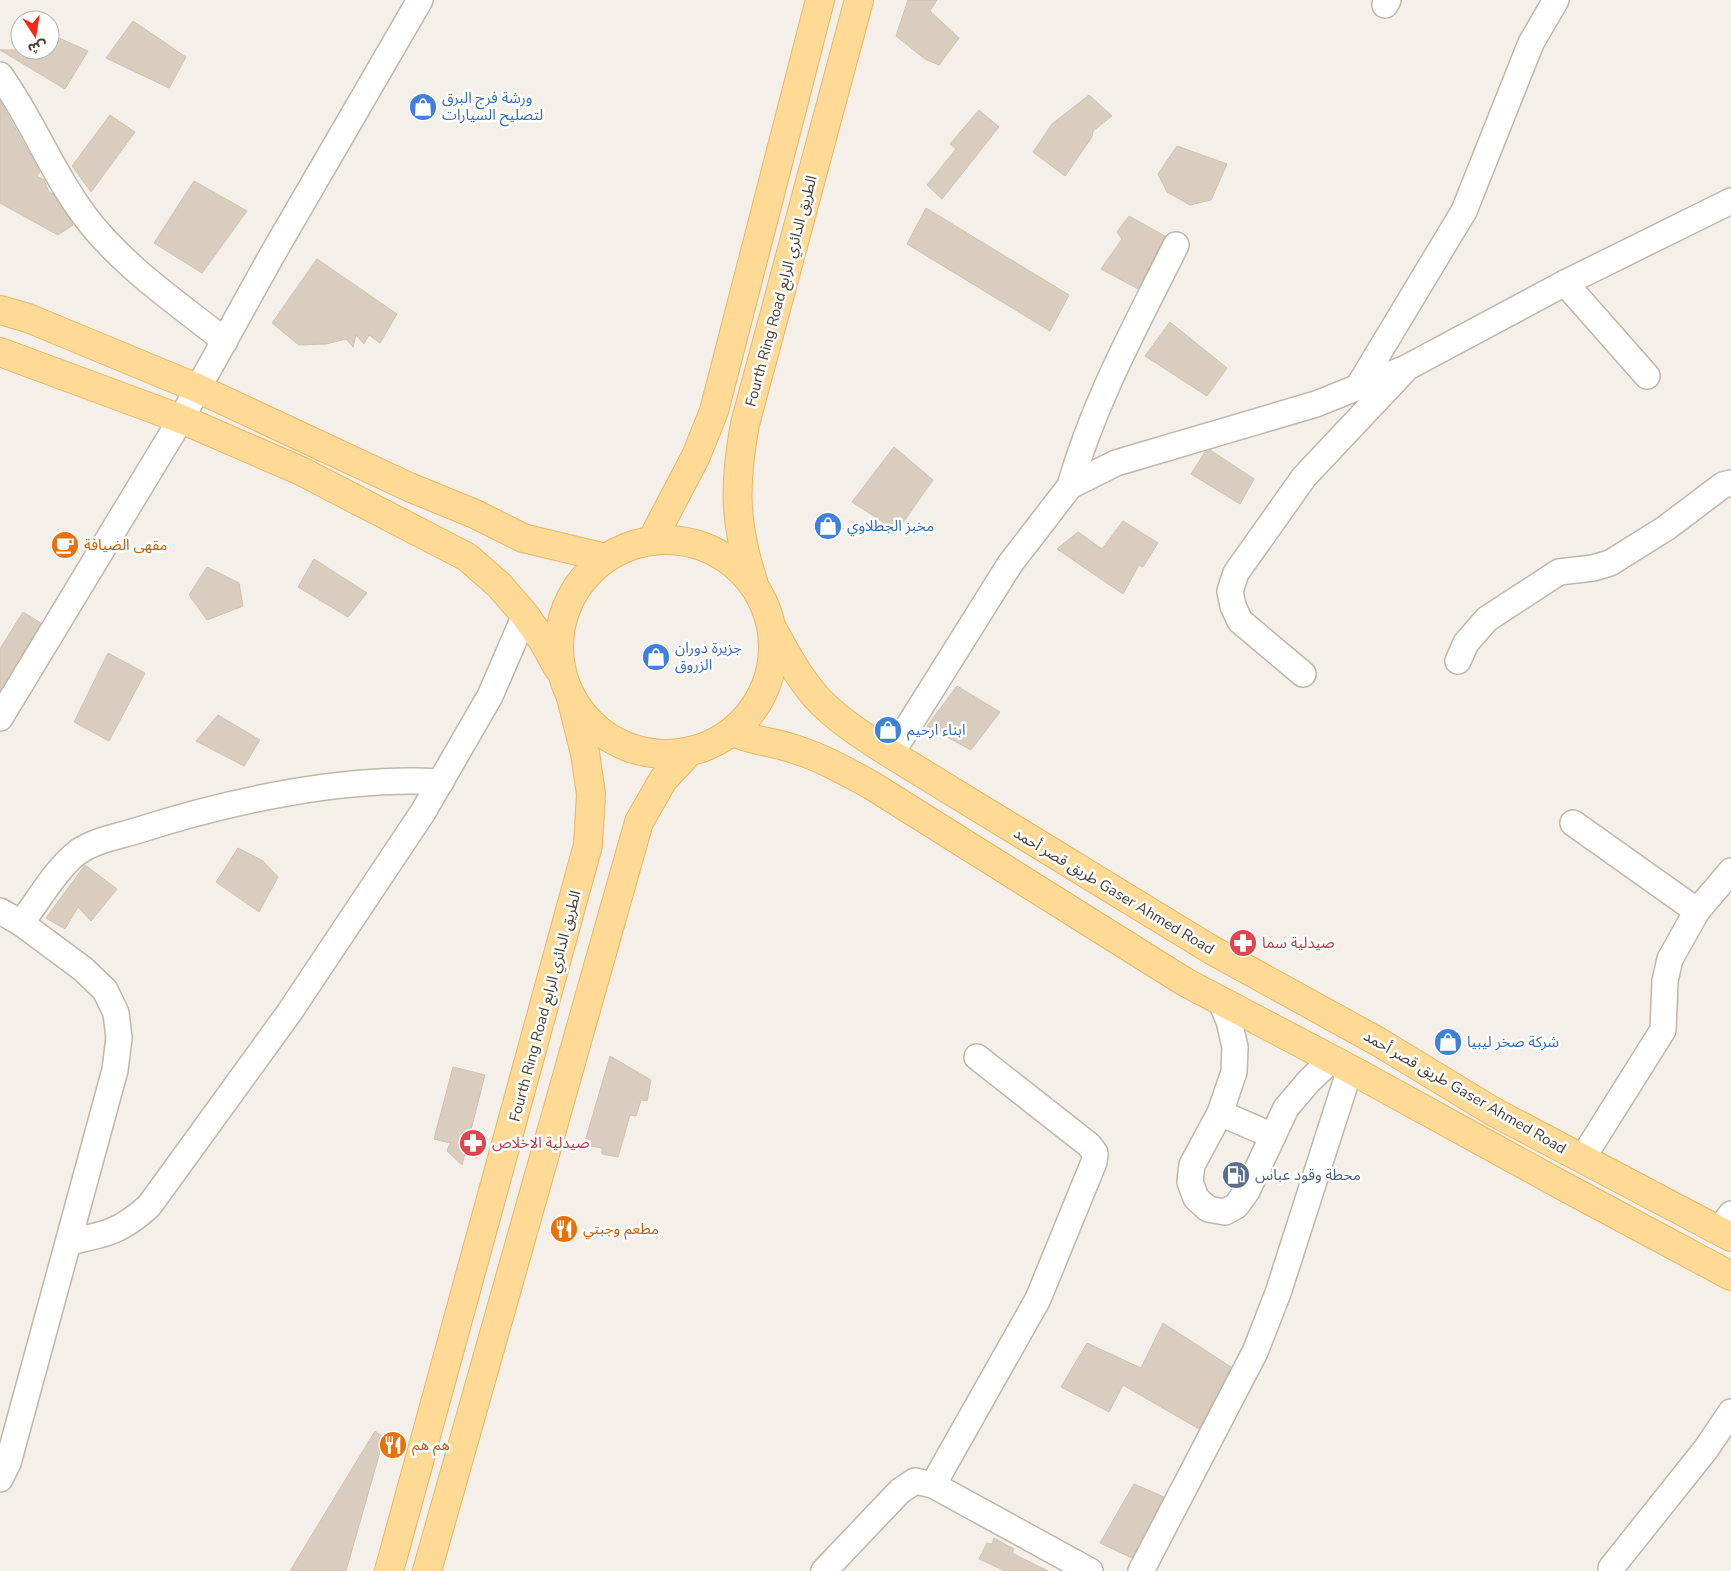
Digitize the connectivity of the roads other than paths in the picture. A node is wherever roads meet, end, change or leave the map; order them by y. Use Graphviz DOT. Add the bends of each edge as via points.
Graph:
graph roads {
  1 [pos="420,0"];
  2 [pos="820,0"];
  3 [pos="859,0"];
  4 [pos="1556,0"];
  5 [pos="0,75"];
  6 [pos="1731,201"];
  7 [pos="1176,245"];
  8 [pos="1564,283"];
  9 [pos="0,310"];
  10 [pos="225,341"];
  11 [pos="0,352"];
  12 [pos="1406,368"];
  13 [pos="1646,376"];
  14 [pos="197,388"];
  15 [pos="1358,388"];
  16 [pos="181,419"];
  17 [pos="1731,483"];
  18 [pos="1070,486"];
  19 [pos="652,540"];
  20 [pos="606,558"];
  21 [pos="754,585"];
  22 [pos="525,615"];
  23 [pos="772,628"];
  24 [pos="1458,661"];
  25 [pos="1303,674"];
  26 [pos="566,687"];
  27 [pos="0,718"];
  28 [pos="732,732"];
  29 [pos="690,751"];
  30 [pos="891,754"];
  31 [pos="440,782"];
  32 [pos="1573,823"];
  33 [pos="1731,870"];
  34 [pos="0,911"];
  35 [pos="1697,911"];
  36 [pos="21,923"];
  37 [pos="1221,1002"];
  38 [pos="977,1057"];
  39 [pos="1341,1064"];
  40 [pos="1220,1114"];
  41 [pos="1273,1136"];
  42 [pos="1582,1159"];
  43 [pos="1727,1227"];
  44 [pos="69,1242"];
  45 [pos="1731,1276"];
  46 [pos="1731,1412"];
  47 [pos="0,1479"];
  48 [pos="932,1485"];
  49 [pos="1611,1568"];
  50 [pos="389,1571"];
  51 [pos="427,1571"];
  52 [pos="824,1571"];
  53 [pos="1090,1571"];
  54 [pos="1141,1571"];
  1 -- 10 [label="street"];
  2 -- 19 [label="main road" via="714,411 696,456"];
  3 -- 21 [label="main road, Fourth Ring Road الطريق الدائري الرابع" via="764,348 737,466 736,511"];
  4 -- 15 [label="street" via="1531,43 1464,211"];
  5 -- 10 [label="street" via="84,216 126,262"];
  6 -- 8 [label="street"];
  7 -- 18 [label="street" via="1098,404"];
  8 -- 12 [label="street"];
  8 -- 13 [label="street"];
  9 -- 14 [label="main road" via="28,318"];
  10 -- 14 [label="street"];
  11 -- 16 [label="main road"];
  12 -- 15 [label="street"];
  12 -- 25 [label="street" via="1304,477 1236,573 1230,591 1232,606 1240,621"];
  14 -- 16 [label="street"];
  14 -- 20 [label="main road" via="523,538"];
  15 -- 18 [label="street" via="1316,404 1116,463"];
  16 -- 22 [label="main road" via="301,471 467,557 500,585"];
  16 -- 27 [label="street"];
  17 -- 24 [label="street" via="1610,563 1559,572 1487,619 1466,643"];
  18 -- 30 [label="street" via="1010,564"];
  19 -- 20 [label="main road"];
  19 -- 21 [label="main road" via="691,542 710,549 727,558"];
  20 -- 26 [label="main road" via="581,581 565,610 558,642"];
  21 -- 23 [label="main road" via="766,606"];
  22 -- 26 [label="main road" via="544,641"];
  22 -- 31 [label="street" via="490,696"];
  23 -- 28 [label="main road" via="774,651 762,696 749,716"];
  23 -- 30 [label="main road, طريق قصر أحمد Gaser Ahmed Road" via="793,666 817,698 851,728"];
  26 -- 29 [label="main road" via="584,717 621,745 666,755"];
  26 -- 50 [label="main road, Fourth Ring Road الطريق الدائري الرابع" via="585,753 591,794 588,845"];
  28 -- 29 [label="main road" via="712,744"];
  28 -- 37 [label="main road" via="752,740 795,749 871,785"];
  29 -- 51 [label="main road" via="663,780 639,822"];
  30 -- 42 [label="main road, طريق قصر أحمد Gaser Ahmed Road" via="1210,950"];
  31 -- 36 [label="street" via="382,781 265,797 199,812 107,840 79,851"];
  31 -- 44 [label="street" via="289,1013 149,1206 121,1229"];
  32 -- 35 [label="street"];
  33 -- 35 [label="street"];
  34 -- 36 [label="street"];
  35 -- 42 [label="street" via="1670,959 1665,981 1663,1030"];
  36 -- 44 [label="street" via="106,990 116,1013 120,1038 115,1070"];
  37 -- 39 [label="main road"];
  37 -- 40 [label="street" via="1235,1047 1234,1072"];
  38 -- 48 [label="street" via="1095,1153 1038,1299"];
  39 -- 41 [label="street" via="1309,1081 1286,1108"];
  39 -- 45 [label="main road"];
  39 -- 54 [label="street" via="1278,1292 1255,1352"];
  40 -- 41 [label="street"];
  40 -- 41 [label="street" via="1192,1165 1190,1182 1196,1198 1208,1209 1225,1212 1236,1206 1247,1191"];
  42 -- 43 [label="main road, طريق قصر أحمد Gaser Ahmed Road"];
  44 -- 47 [label="street" via="8,1463"];
  46 -- 49 [label="street" via="1706,1449"];
  48 -- 52 [label="street" via="915,1481 900,1491"];
  48 -- 53 [label="street"];
}
